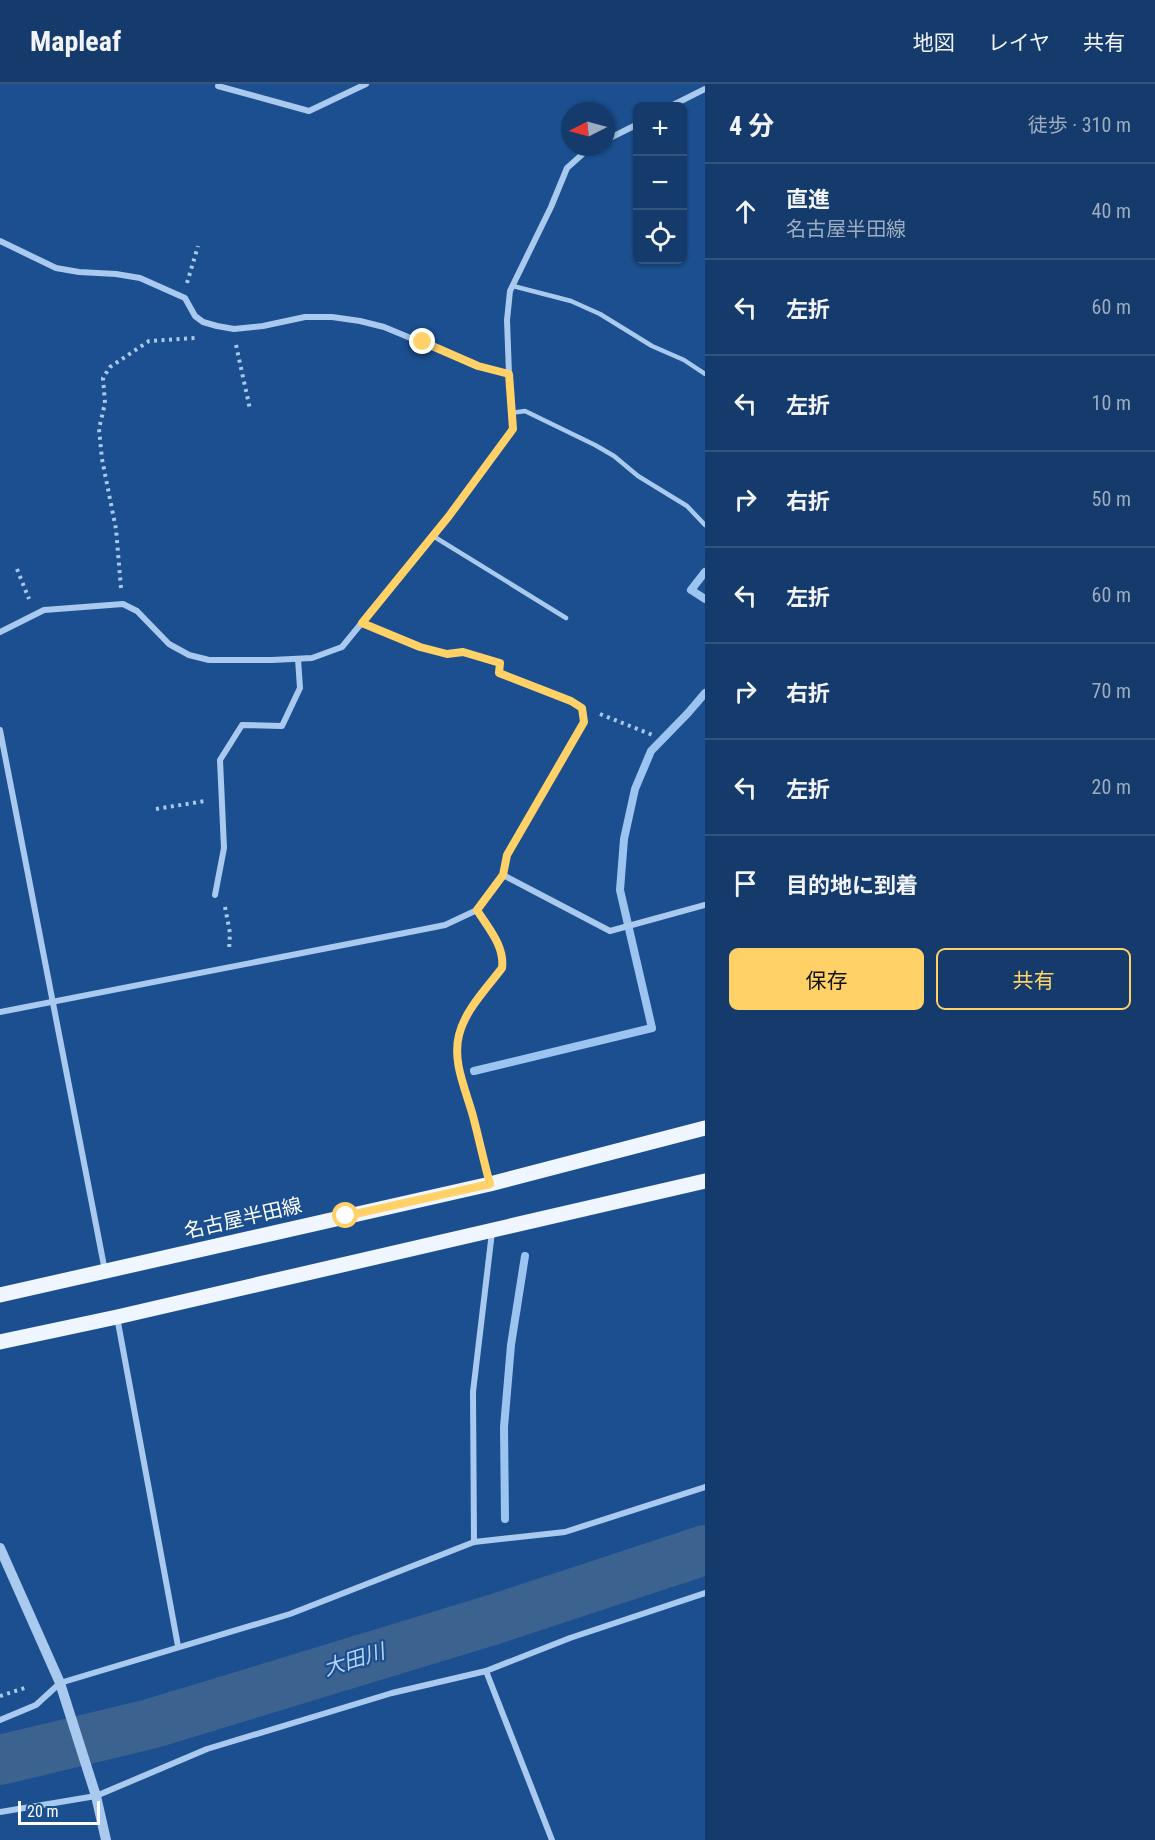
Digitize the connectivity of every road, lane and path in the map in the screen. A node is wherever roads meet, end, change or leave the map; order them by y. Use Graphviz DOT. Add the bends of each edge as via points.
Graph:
graph roads {
  1 [pos="366,84"];
  2 [pos="218,86"];
  3 [pos="705,89"];
  4 [pos="679,102"];
  5 [pos="633,126"];
  6 [pos="615,136"];
  7 [pos="580,156"];
  8 [pos="0,241"];
  9 [pos="198,246"];
  10 [pos="513,286"];
  11 [pos="181,296"];
  12 [pos="217,327"];
  13 [pos="234,328"];
  14 [pos="509,374"];
  15 [pos="705,374"];
  16 [pos="249,408"];
  17 [pos="511,413"];
  18 [pos="705,525"];
  19 [pos="433,536"];
  20 [pos="18,568"];
  21 [pos="123,604"];
  22 [pos="35,614"];
  23 [pos="566,618"];
  24 [pos="362,623"];
  25 [pos="0,632"];
  26 [pos="298,659"];
  27 [pos="499,673"];
  28 [pos="583,713"];
  29 [pos="0,730"];
  30 [pos="655,736"];
  31 [pos="222,798"];
  32 [pos="156,809"];
  33 [pos="503,875"];
  34 [pos="215,895"];
  35 [pos="705,905"];
  36 [pos="477,910"];
  37 [pos="234,968"];
  38 [pos="52,1003"];
  39 [pos="0,1012"];
  40 [pos="705,1128"];
  41 [pos="705,1181"];
  42 [pos="490,1184"];
  43 [pos="492,1230"];
  44 [pos="105,1272"];
  45 [pos="0,1295"];
  46 [pos="117,1317"];
  47 [pos="0,1342"];
  48 [pos="705,1487"];
  49 [pos="474,1542"];
  50 [pos="0,1548"];
  51 [pos="705,1593"];
  52 [pos="178,1646"];
  53 [pos="486,1671"];
  54 [pos="60,1683"];
  55 [pos="0,1720"];
  56 [pos="96,1796"];
  57 [pos="0,1812"];
  58 [pos="106,1840"];
  59 [pos="552,1840"];
  1 -- 2 [label="street" via="309,111"];
  3 -- 4 [label="street"];
  5 -- 6 [label="street"];
  7 -- 10 [label="street" via="567,168"];
  8 -- 11 [label="street" via="56,268 140,278"];
  9 -- 11 [label="path"];
  10 -- 14 [label="street" via="507,320"];
  10 -- 15 [label="lane" via="571,301 600,314"];
  11 -- 12 [label="street" via="195,316"];
  12 -- 13 [label="street"];
  12 -- 21 [label="path" via="212,334 198,338 149,341 110,367 103,378 105,403 99,429 116,529"];
  13 -- 14 [label="street" via="305,317 360,321"];
  13 -- 16 [label="path"];
  14 -- 17 [label="street"];
  17 -- 18 [label="lane" via="525,411 596,445 687,506"];
  17 -- 19 [label="street" via="513,429"];
  19 -- 23 [label="lane"];
  19 -- 24 [label="street"];
  20 -- 22 [label="path"];
  21 -- 22 [label="street"];
  21 -- 26 [label="street" via="137,611 169,644 189,655 209,660"];
  22 -- 25 [label="street"];
  24 -- 26 [label="street" via="342,647"];
  24 -- 27 [label="path" via="420,647 447,654 463,652 500,663"];
  26 -- 31 [label="street" via="300,688 282,726 242,725 220,760"];
  27 -- 28 [label="street" via="571,701"];
  28 -- 30 [label="path" via="597,712"];
  28 -- 33 [label="street" via="584,722 507,855"];
  29 -- 38 [label="street"];
  31 -- 32 [label="path"];
  31 -- 34 [label="street" via="224,848"];
  33 -- 35 [label="street" via="610,931"];
  33 -- 36 [label="street"];
  34 -- 37 [label="path" via="223,899"];
  36 -- 37 [label="street" via="445,925"];
  36 -- 42 [label="street" via="501,947 502,968 466,1016 457,1050"];
  37 -- 38 [label="street"];
  38 -- 39 [label="street"];
  38 -- 44 [label="street"];
  40 -- 42 [label="main road, 名古屋半田線"];
  41 -- 43 [label="main road"];
  42 -- 44 [label="main road, 名古屋半田線"];
  43 -- 46 [label="main road"];
  43 -- 49 [label="street" via="473,1392"];
  44 -- 45 [label="main road, 名古屋半田線"];
  46 -- 47 [label="main road"];
  46 -- 52 [label="street"];
  48 -- 49 [label="street" via="565,1532"];
  49 -- 52 [label="street" via="290,1614"];
  50 -- 54 [label="street"];
  51 -- 53 [label="street"];
  52 -- 54 [label="street"];
  53 -- 56 [label="street" via="392,1693 207,1749"];
  53 -- 59 [label="street"];
  54 -- 55 [label="street" via="36,1705"];
  54 -- 56 [label="street"];
  56 -- 57 [label="street"];
  56 -- 58 [label="street"];
}
